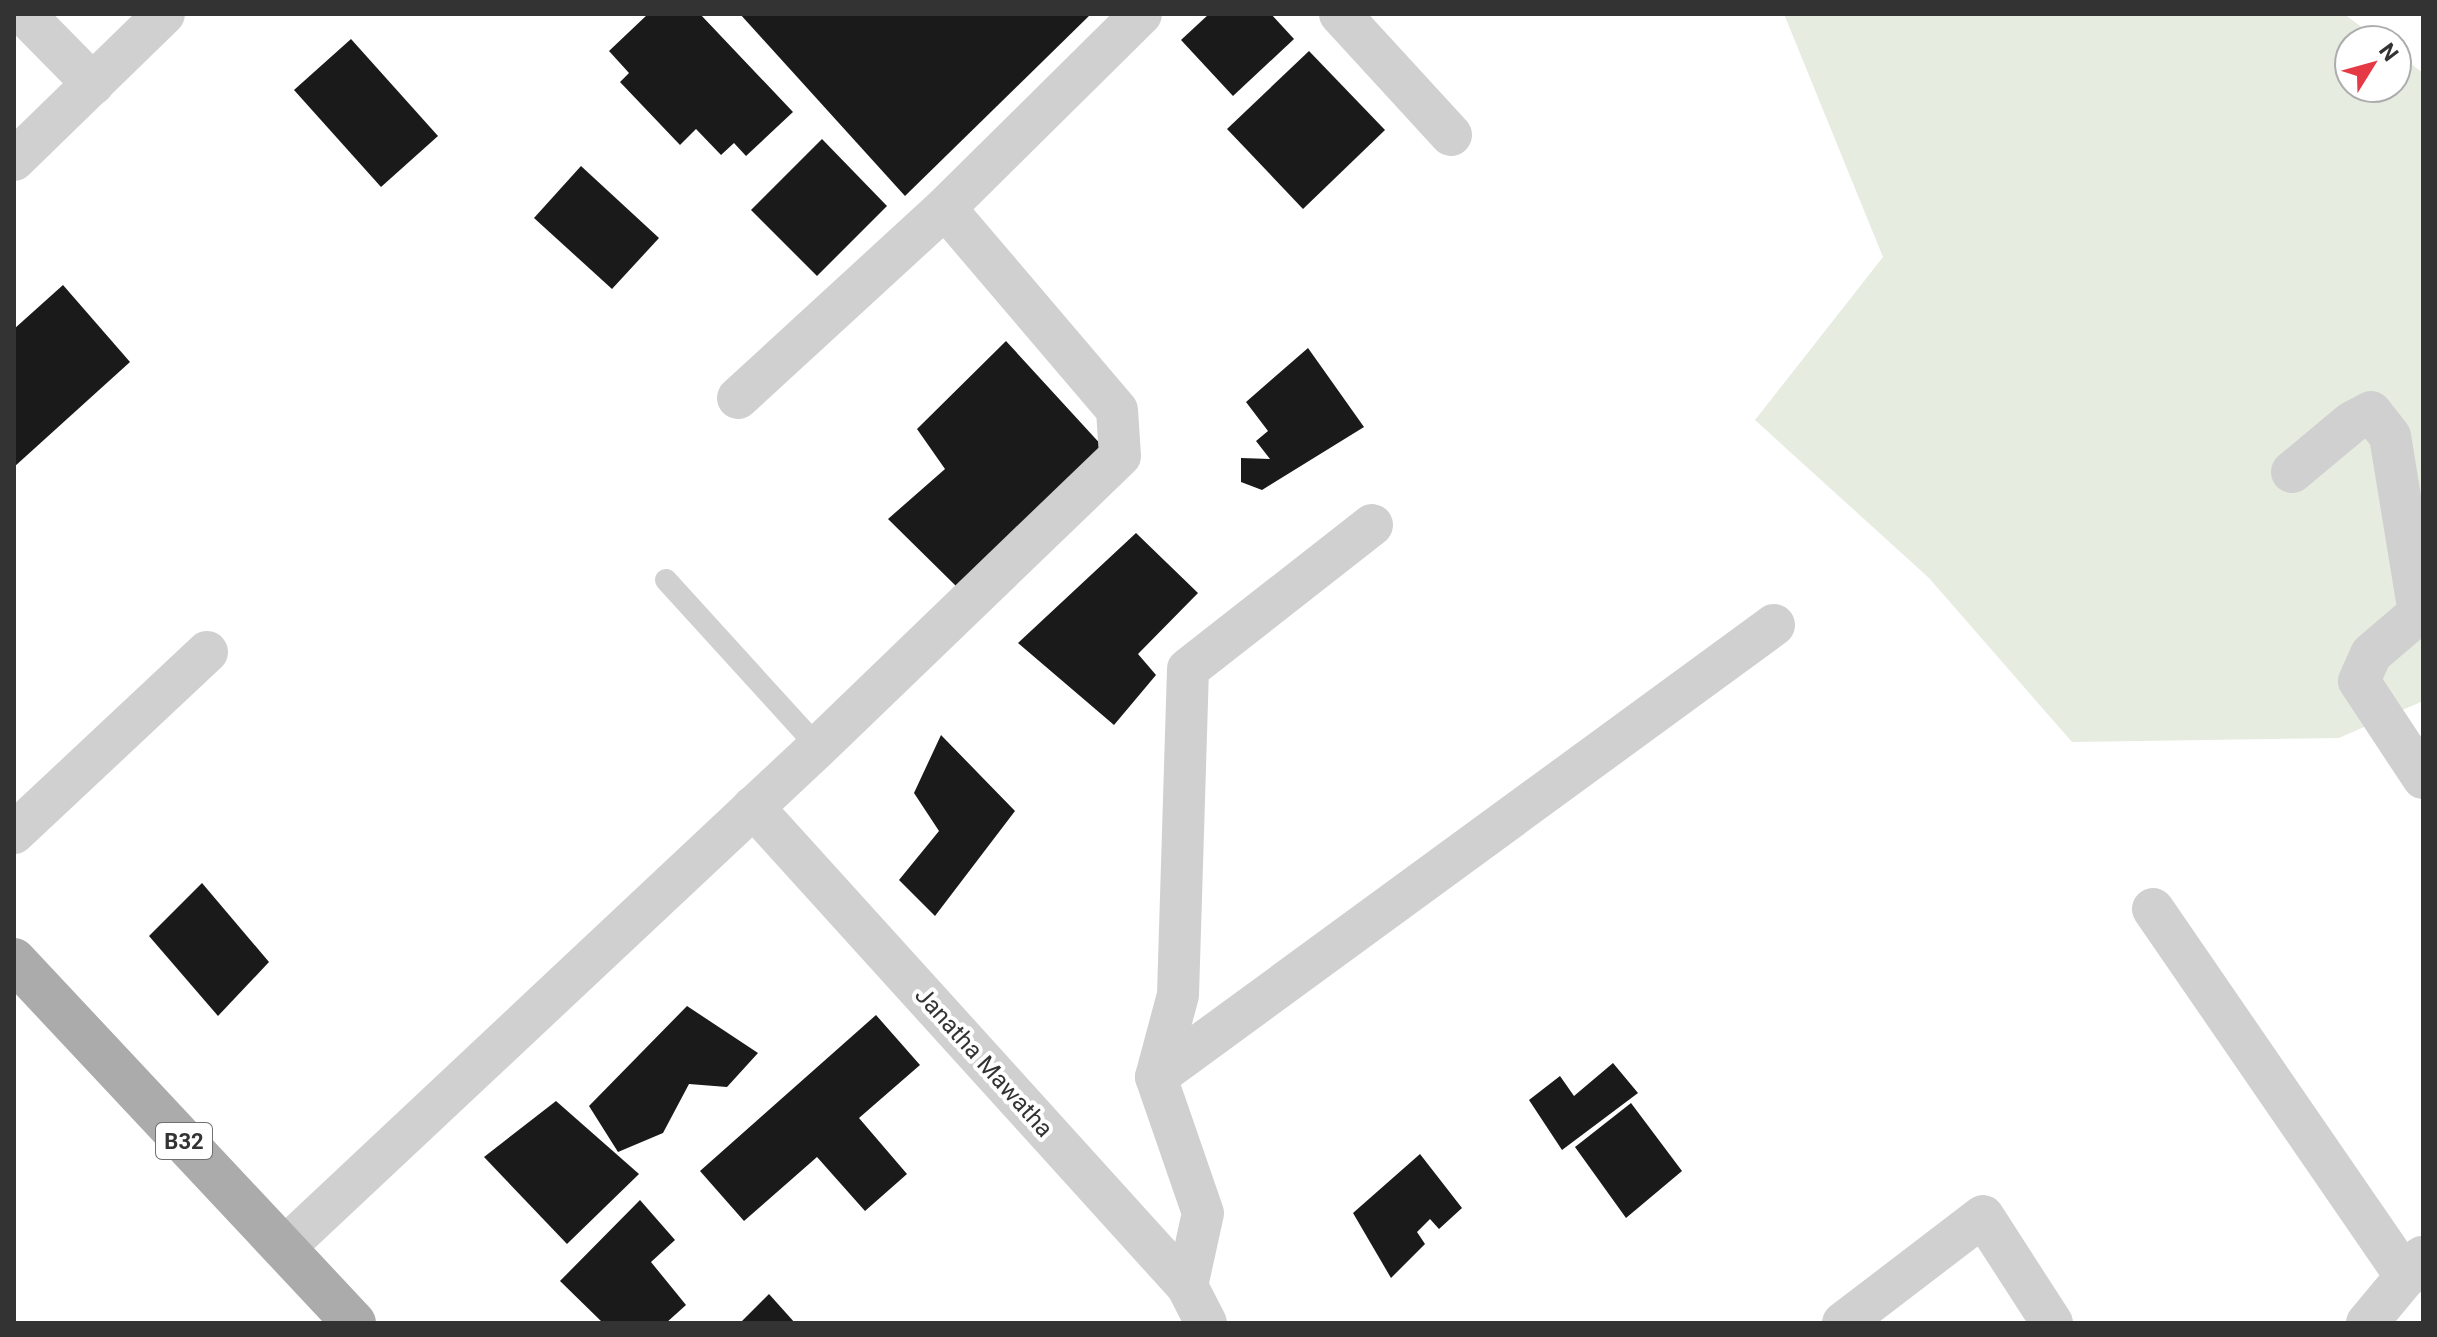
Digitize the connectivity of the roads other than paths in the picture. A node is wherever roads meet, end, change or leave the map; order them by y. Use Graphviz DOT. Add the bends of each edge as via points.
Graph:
graph roads {
  1 [pos="24,14"];
  2 [pos="164,14"];
  3 [pos="1141,14"];
  4 [pos="1340,14"];
  5 [pos="93,84"];
  6 [pos="1451,135"];
  7 [pos="14,160"];
  8 [pos="945,208"];
  9 [pos="738,398"];
  10 [pos="2292,472"];
  11 [pos="1372,525"];
  12 [pos="666,580"];
  13 [pos="1774,625"];
  14 [pos="207,652"];
  15 [pos="818,747"];
  16 [pos="2423,778"];
  17 [pos="753,807"];
  18 [pos="14,833"];
  19 [pos="2153,909"];
  20 [pos="14,960"];
  21 [pos="1156,1077"];
  22 [pos="284,1248"];
  23 [pos="2415,1267"];
  24 [pos="1187,1286"];
  25 [pos="354,1323"];
  26 [pos="1206,1323"];
  27 [pos="1843,1323"];
  28 [pos="2052,1323"];
  29 [pos="2367,1323"];
  1 -- 5 [label="street"];
  2 -- 5 [label="street"];
  3 -- 8 [label="street"];
  4 -- 6 [label="street"];
  5 -- 7 [label="street"];
  8 -- 9 [label="street"];
  8 -- 15 [label="street" via="1117,410 1120,456"];
  10 -- 16 [label="street" via="2371,412 2390,436 2419,613 2371,654 2359,681"];
  11 -- 21 [label="street" via="1188,669 1178,995"];
  12 -- 15 [label="lane"];
  13 -- 21 [label="street"];
  14 -- 18 [label="street"];
  15 -- 17 [label="street"];
  17 -- 22 [label="street"];
  17 -- 24 [label="street, Janatha Mawatha"];
  19 -- 23 [label="street"];
  20 -- 22 [label="main road, B32"];
  21 -- 24 [label="street" via="1203,1213"];
  22 -- 25 [label="main road, B32"];
  23 -- 29 [label="street"];
  24 -- 26 [label="street, Janatha Mawatha"];
  27 -- 28 [label="street" via="1983,1216"];
}
